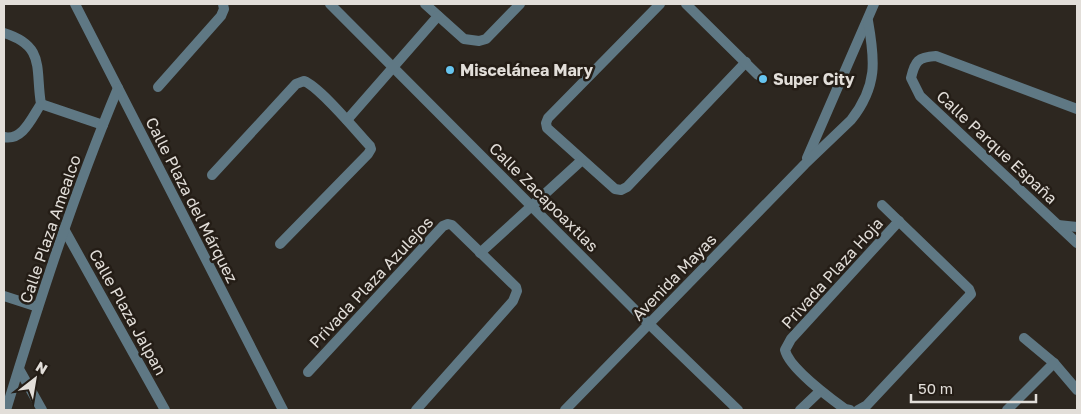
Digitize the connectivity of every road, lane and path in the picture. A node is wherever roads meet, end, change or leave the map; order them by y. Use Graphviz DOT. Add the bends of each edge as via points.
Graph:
graph roads {
  1 [pos="75,4"];
  2 [pos="222,4"];
  3 [pos="330,4"];
  4 [pos="425,4"];
  5 [pos="520,4"];
  6 [pos="660,4"];
  7 [pos="686,4"];
  8 [pos="874,4"];
  9 [pos="438,16"];
  10 [pos="868,20"];
  11 [pos="4,33"];
  12 [pos="746,62"];
  13 [pos="392,67"];
  14 [pos="758,75"];
  15 [pos="158,87"];
  16 [pos="118,88"];
  17 [pos="41,104"];
  18 [pos="1077,109"];
  19 [pos="346,120"];
  20 [pos="103,125"];
  21 [pos="4,137"];
  22 [pos="582,160"];
  23 [pos="805,164"];
  24 [pos="212,175"];
  25 [pos="882,205"];
  26 [pos="531,206"];
  27 [pos="899,221"];
  28 [pos="1058,225"];
  29 [pos="1077,227"];
  30 [pos="64,229"];
  31 [pos="280,244"];
  32 [pos="1077,244"];
  33 [pos="480,253"];
  34 [pos="4,296"];
  35 [pos="38,307"];
  36 [pos="649,324"];
  37 [pos="1024,338"];
  38 [pos="1054,362"];
  39 [pos="19,369"];
  40 [pos="308,372"];
  41 [pos="1077,390"];
  42 [pos="820,391"];
  43 [pos="6,410"];
  44 [pos="42,410"];
  45 [pos="164,410"];
  46 [pos="283,410"];
  47 [pos="416,410"];
  48 [pos="565,410"];
  49 [pos="738,410"];
  50 [pos="800,410"];
  51 [pos="850,410"];
  52 [pos="858,410"];
  53 [pos="1007,410"];
  1 -- 16 [label="street, Calle Plaza del Márquez"];
  2 -- 15 [label="street" via="221,16"];
  3 -- 13 [label="street, Calle Zacapoaxtlas"];
  4 -- 9 [label="street"];
  5 -- 9 [label="street" via="486,39 478,41 464,39"];
  6 -- 22 [label="street" via="548,118 547,128"];
  7 -- 12 [label="street"];
  8 -- 10 [label="street, Avenida Mayas"];
  9 -- 13 [label="street"];
  10 -- 23 [label="street, Avenida Mayas"];
  10 -- 23 [label="street, Avenida Mayas" via="874,69 864,101 851,120"];
  11 -- 17 [label="street" via="23,40 35,56 39,67"];
  12 -- 14 [label="street"];
  12 -- 22 [label="street" via="627,188 615,189"];
  13 -- 19 [label="street"];
  13 -- 26 [label="street, Calle Zacapoaxtlas"];
  16 -- 20 [label="street, Calle Plaza Amealco"];
  16 -- 46 [label="street, Calle Plaza del Márquez"];
  17 -- 20 [label="street"];
  17 -- 21 [label="street" via="21,133 16,137"];
  18 -- 28 [label="street, Calle Parque España" via="936,56 924,56 914,64 911,78 920,96"];
  19 -- 24 [label="street" via="313,86 300,82"];
  19 -- 31 [label="street" via="370,146 369,152"];
  20 -- 30 [label="street, Calle Plaza Amealco"];
  22 -- 26 [label="street"];
  23 -- 36 [label="street, Avenida Mayas"];
  25 -- 27 [label="street, Privada Plaza Hoja"];
  26 -- 33 [label="street"];
  26 -- 36 [label="street, Calle Zacapoaxtlas"];
  27 -- 42 [label="street, Privada Plaza Hoja" via="788,344 789,359"];
  27 -- 52 [label="street, Privada Plaza Hoja" via="971,294 867,405"];
  28 -- 29 [label="street"];
  28 -- 32 [label="street, Calle Parque España"];
  30 -- 35 [label="street, Calle Plaza Amealco"];
  30 -- 45 [label="street, Calle Plaza Jalpan"];
  33 -- 40 [label="street, Privada Plaza Azulejos" via="455,227 446,225"];
  33 -- 47 [label="street, Privada Plaza Azulejos" via="516,287 517,294"];
  34 -- 35 [label="street"];
  35 -- 39 [label="street, Calle Plaza Amealco"];
  36 -- 48 [label="street, Avenida Mayas"];
  36 -- 49 [label="street, Calle Zacapoaxtlas"];
  37 -- 38 [label="street"];
  38 -- 41 [label="street"];
  38 -- 53 [label="street"];
  39 -- 43 [label="street, Calle Plaza Amealco"];
  39 -- 44 [label="street"];
  42 -- 50 [label="street"];
  42 -- 51 [label="street, Privada Plaza Hoja"];
}
